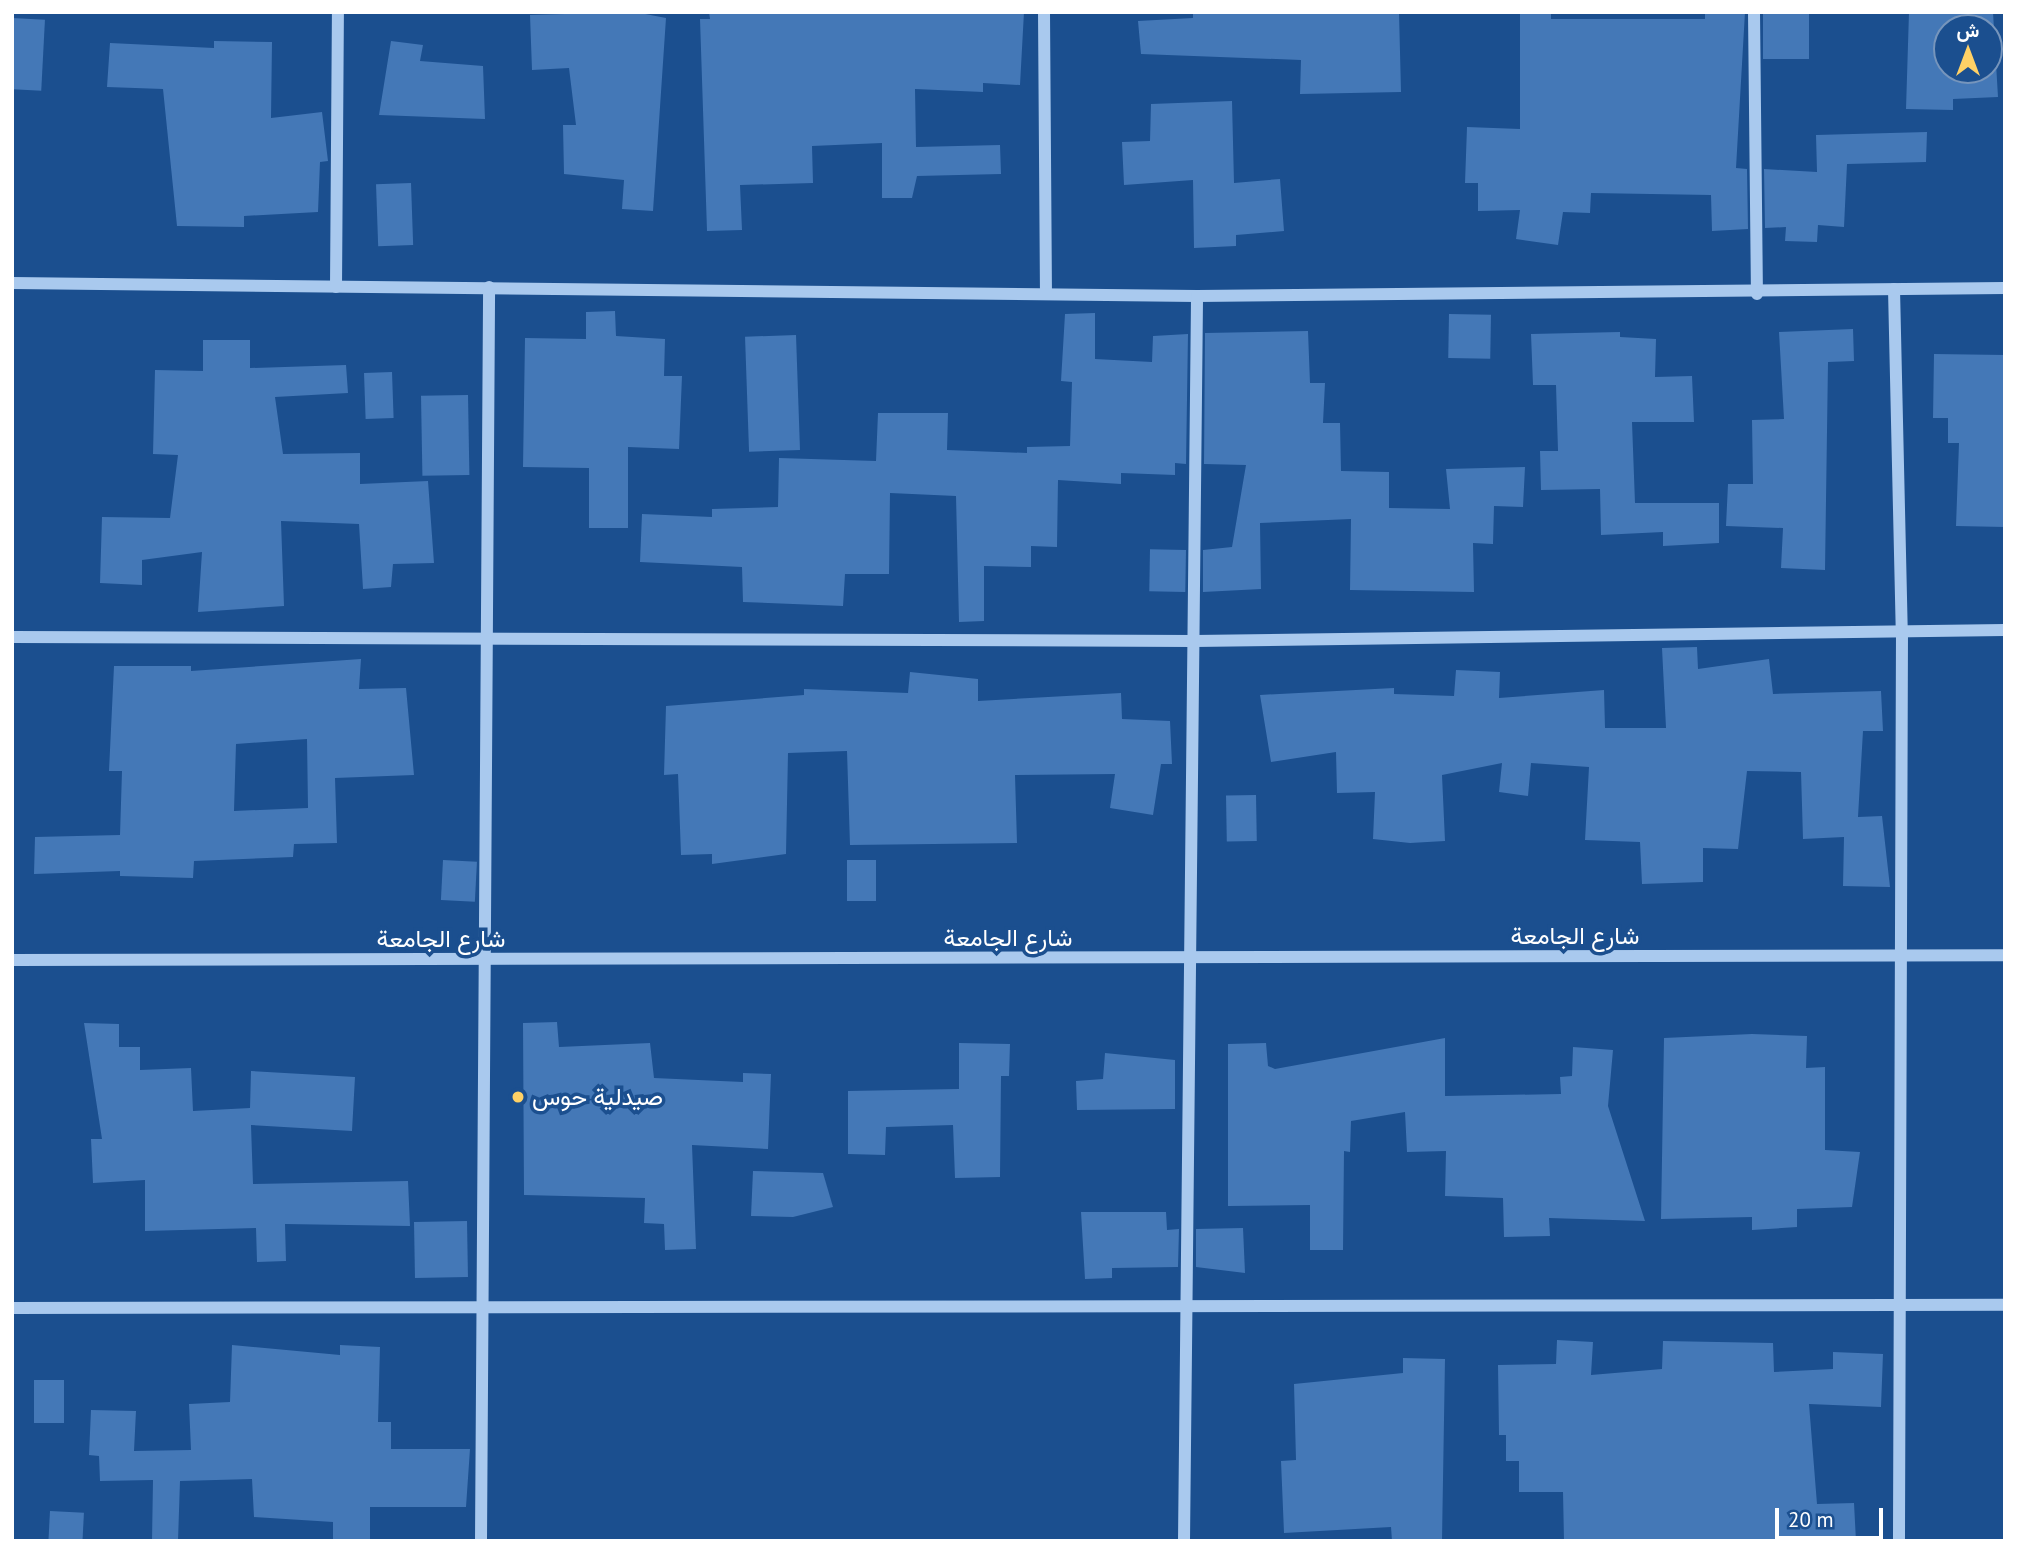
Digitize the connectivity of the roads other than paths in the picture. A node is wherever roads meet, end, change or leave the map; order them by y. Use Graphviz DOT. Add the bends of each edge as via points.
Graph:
graph roads {
  1 [pos="338,12"];
  2 [pos="1044,12"];
  3 [pos="1754,12"];
  4 [pos="12,283"];
  5 [pos="336,287"];
  6 [pos="489,287"];
  7 [pos="2005,288"];
  8 [pos="1894,289"];
  9 [pos="1046,290"];
  10 [pos="1756,294"];
  11 [pos="1197,296"];
  12 [pos="1902,630"];
  13 [pos="2005,630"];
  14 [pos="12,637"];
  15 [pos="485,638"];
  16 [pos="1194,641"];
  17 [pos="2005,955"];
  18 [pos="1902,956"];
  19 [pos="1186,959"];
  20 [pos="12,960"];
  21 [pos="481,960"];
  22 [pos="2005,1305"];
  23 [pos="1902,1306"];
  24 [pos="12,1308"];
  25 [pos="1183,1310"];
  26 [pos="483,1312"];
  27 [pos="481,1541"];
  28 [pos="1184,1541"];
  29 [pos="1899,1541"];
  1 -- 5 [label="street"];
  2 -- 9 [label="street"];
  3 -- 10 [label="street"];
  4 -- 5 [label="street"];
  5 -- 6 [label="street"];
  6 -- 9 [label="street"];
  6 -- 15 [label="street"];
  7 -- 8 [label="street"];
  8 -- 10 [label="street"];
  8 -- 12 [label="street"];
  9 -- 11 [label="street"];
  10 -- 11 [label="street"];
  11 -- 16 [label="street"];
  12 -- 13 [label="street"];
  12 -- 16 [label="street"];
  12 -- 18 [label="street"];
  14 -- 15 [label="street"];
  15 -- 16 [label="street"];
  15 -- 21 [label="street"];
  16 -- 19 [label="street"];
  17 -- 18 [label="street, شارع الجامعة"];
  18 -- 19 [label="street, شارع الجامعة"];
  18 -- 23 [label="street"];
  19 -- 21 [label="street, شارع الجامعة"];
  19 -- 25 [label="street"];
  20 -- 21 [label="street, شارع الجامعة"];
  21 -- 26 [label="street"];
  22 -- 23 [label="street"];
  23 -- 25 [label="street"];
  23 -- 29 [label="street"];
  24 -- 26 [label="street"];
  25 -- 26 [label="street"];
  25 -- 28 [label="street"];
  26 -- 27 [label="street"];
}
